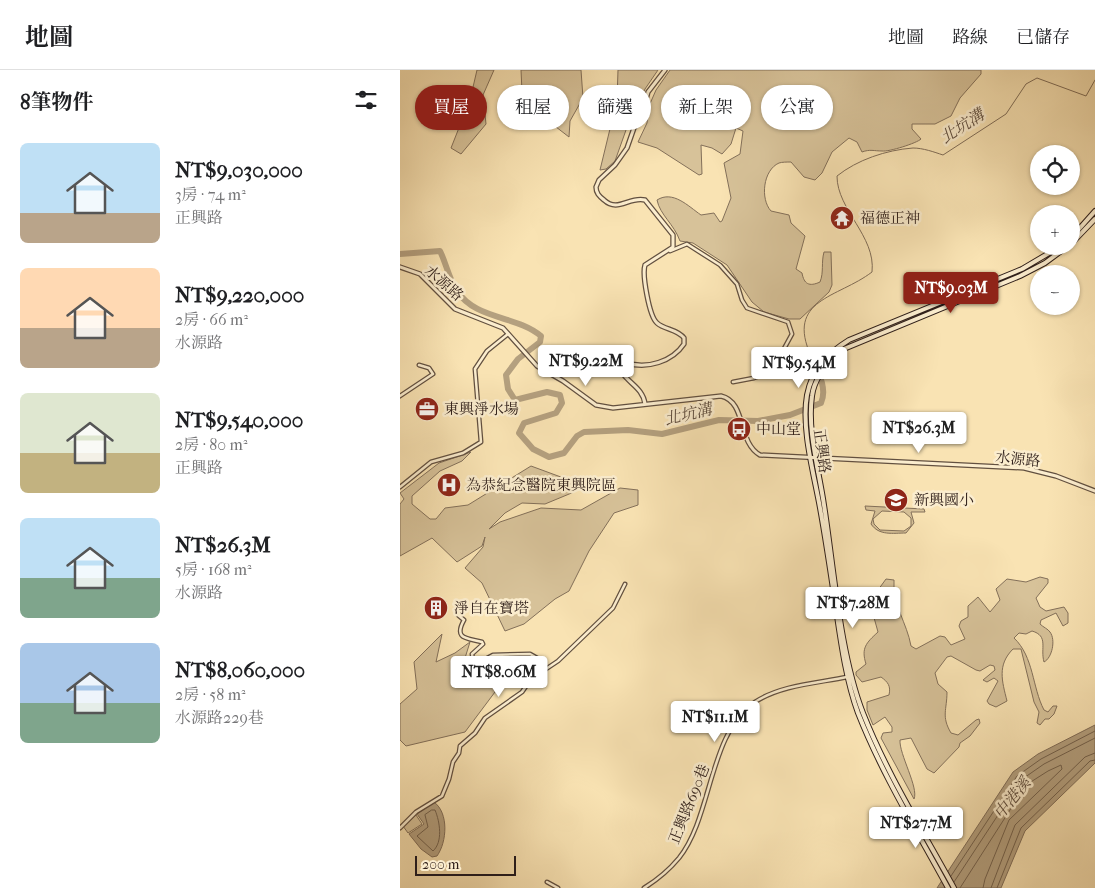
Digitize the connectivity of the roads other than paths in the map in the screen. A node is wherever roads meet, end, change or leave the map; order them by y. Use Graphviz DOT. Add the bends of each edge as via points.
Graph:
graph roads {
  1 [pos="665,70"];
  2 [pos="1095,211"];
  3 [pos="1095,219"];
  4 [pos="1080,228"];
  5 [pos="1080,235"];
  6 [pos="670,251"];
  7 [pos="1046,255"];
  8 [pos="1056,255"];
  9 [pos="400,267"];
  10 [pos="509,333"];
  11 [pos="419,365"];
  12 [pos="733,382"];
  13 [pos="400,396"];
  14 [pos="645,404"];
  15 [pos="809,404"];
  16 [pos="811,458"];
  17 [pos="817,458"];
  18 [pos="400,488"];
  19 [pos="1095,491"];
  20 [pos="625,584"];
  21 [pos="458,615"];
  22 [pos="546,669"];
  23 [pos="849,676"];
  24 [pos="902,799"];
  25 [pos="400,828"];
  26 [pos="546,882"];
  27 [pos="558,888"];
  28 [pos="644,888"];
  29 [pos="948,888"];
  30 [pos="954,888"];
  1 -- 6 [label="street" via="648,92 640,121 626,148 596,187 602,198 612,205 619,206 636,199 648,202 673,235"];
  2 -- 4 [label="main road"];
  3 -- 5 [label="main road"];
  6 -- 12 [label="street" via="687,244 709,257 737,284 747,308 788,322 791,331 780,356 764,374"];
  6 -- 14 [label="street" via="645,265 646,288 655,322 681,335 684,344 668,358 652,365 620,365 622,372 643,393"];
  7 -- 15 [label="main road, 正興路" via="1022,269 849,340 833,350 813,376"];
  8 -- 15 [label="main road, 正興路" via="1020,276 839,352 821,374"];
  9 -- 10 [label="street, 水源路" via="420,274 455,310"];
  10 -- 14 [label="street, 水源路" via="545,372 596,405 614,408"];
  10 -- 18 [label="street" via="487,351 475,369 481,442 463,453 431,462"];
  11 -- 13 [label="street" via="429,368 433,374"];
  14 -- 16 [label="street, 水源路" via="720,396 732,402 751,448 760,455"];
  15 -- 16 [label="main road, 正興路" via="806,414"];
  15 -- 17 [label="main road, 正興路"];
  16 -- 17 [label="street, 水源路"];
  16 -- 23 [label="main road, 正興路"];
  17 -- 19 [label="street, 水源路" via="1024,468"];
  17 -- 24 [label="main road, 正興路" via="852,674 862,711"];
  20 -- 22 [label="street" via="613,608"];
  21 -- 22 [label="street" via="464,620 460,627 464,638 483,644 472,654 474,661 478,663 492,655 530,654 538,658"];
  22 -- 25 [label="street" via="531,679 514,699 485,718 460,746 442,796 416,812"];
  23 -- 24 [label="main road, 正興路" via="857,710 871,745"];
  23 -- 28 [label="street, 正興路690巷" via="784,690 766,696 746,709 727,737 690,839 680,857"];
  24 -- 29 [label="main road"];
  24 -- 30 [label="main road"];
  26 -- 27 [label="street"];
}
